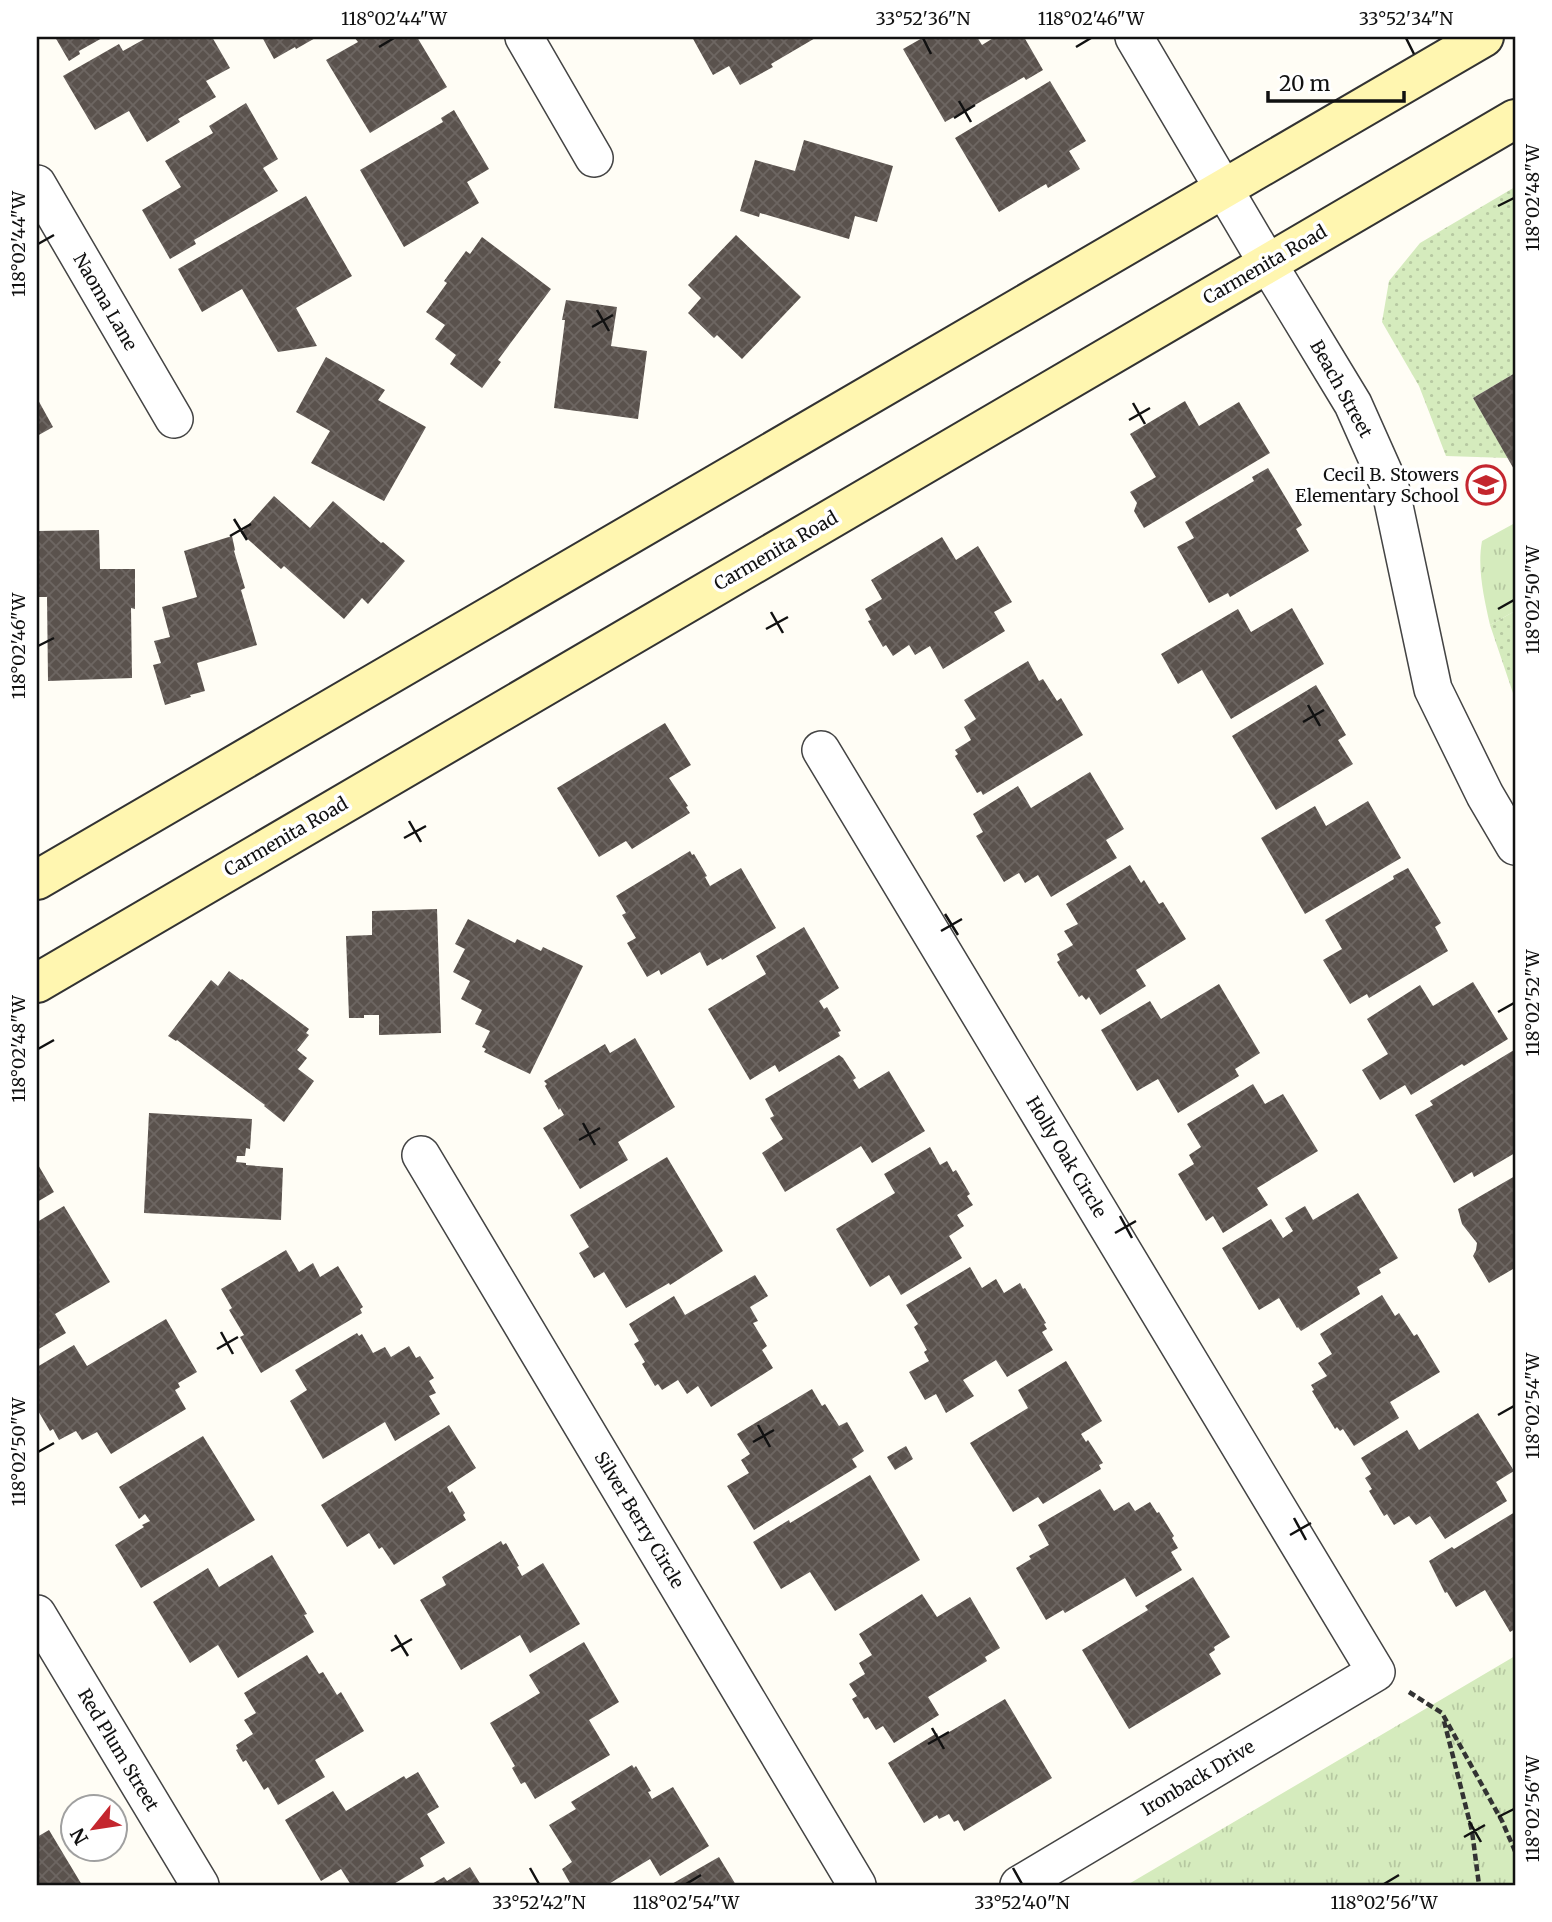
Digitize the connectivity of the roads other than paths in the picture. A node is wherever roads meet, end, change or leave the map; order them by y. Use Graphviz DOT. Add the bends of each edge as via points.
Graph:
graph roads {
  1 [pos="524,37"];
  2 [pos="1134,37"];
  3 [pos="1484,37"];
  4 [pos="1515,119"];
  5 [pos="594,158"];
  6 [pos="37,184"];
  7 [pos="1224,188"];
  8 [pos="1268,264"];
  9 [pos="174,419"];
  10 [pos="821,750"];
  11 [pos="1515,846"];
  12 [pos="37,880"];
  13 [pos="37,982"];
  14 [pos="421,1155"];
  15 [pos="37,1614"];
  16 [pos="1376,1671"];
  17 [pos="200,1885"];
  18 [pos="857,1885"];
  19 [pos="1019,1885"];
  1 -- 5 [label="street"];
  2 -- 7 [label="street, Beach Street"];
  3 -- 7 [label="main road"];
  4 -- 8 [label="main road, Carmenita Road"];
  6 -- 9 [label="street, Naoma Lane"];
  7 -- 8 [label="street, Beach Street"];
  7 -- 12 [label="main road"];
  8 -- 11 [label="street, Beach Street" via="1353,404 1390,487 1433,689"];
  8 -- 13 [label="main road, Carmenita Road"];
  10 -- 16 [label="street, Holly Oak Circle"];
  14 -- 18 [label="street, Silver Berry Circle"];
  15 -- 17 [label="street, Red Plum Street"];
  16 -- 19 [label="street, Ironback Drive"];
}
